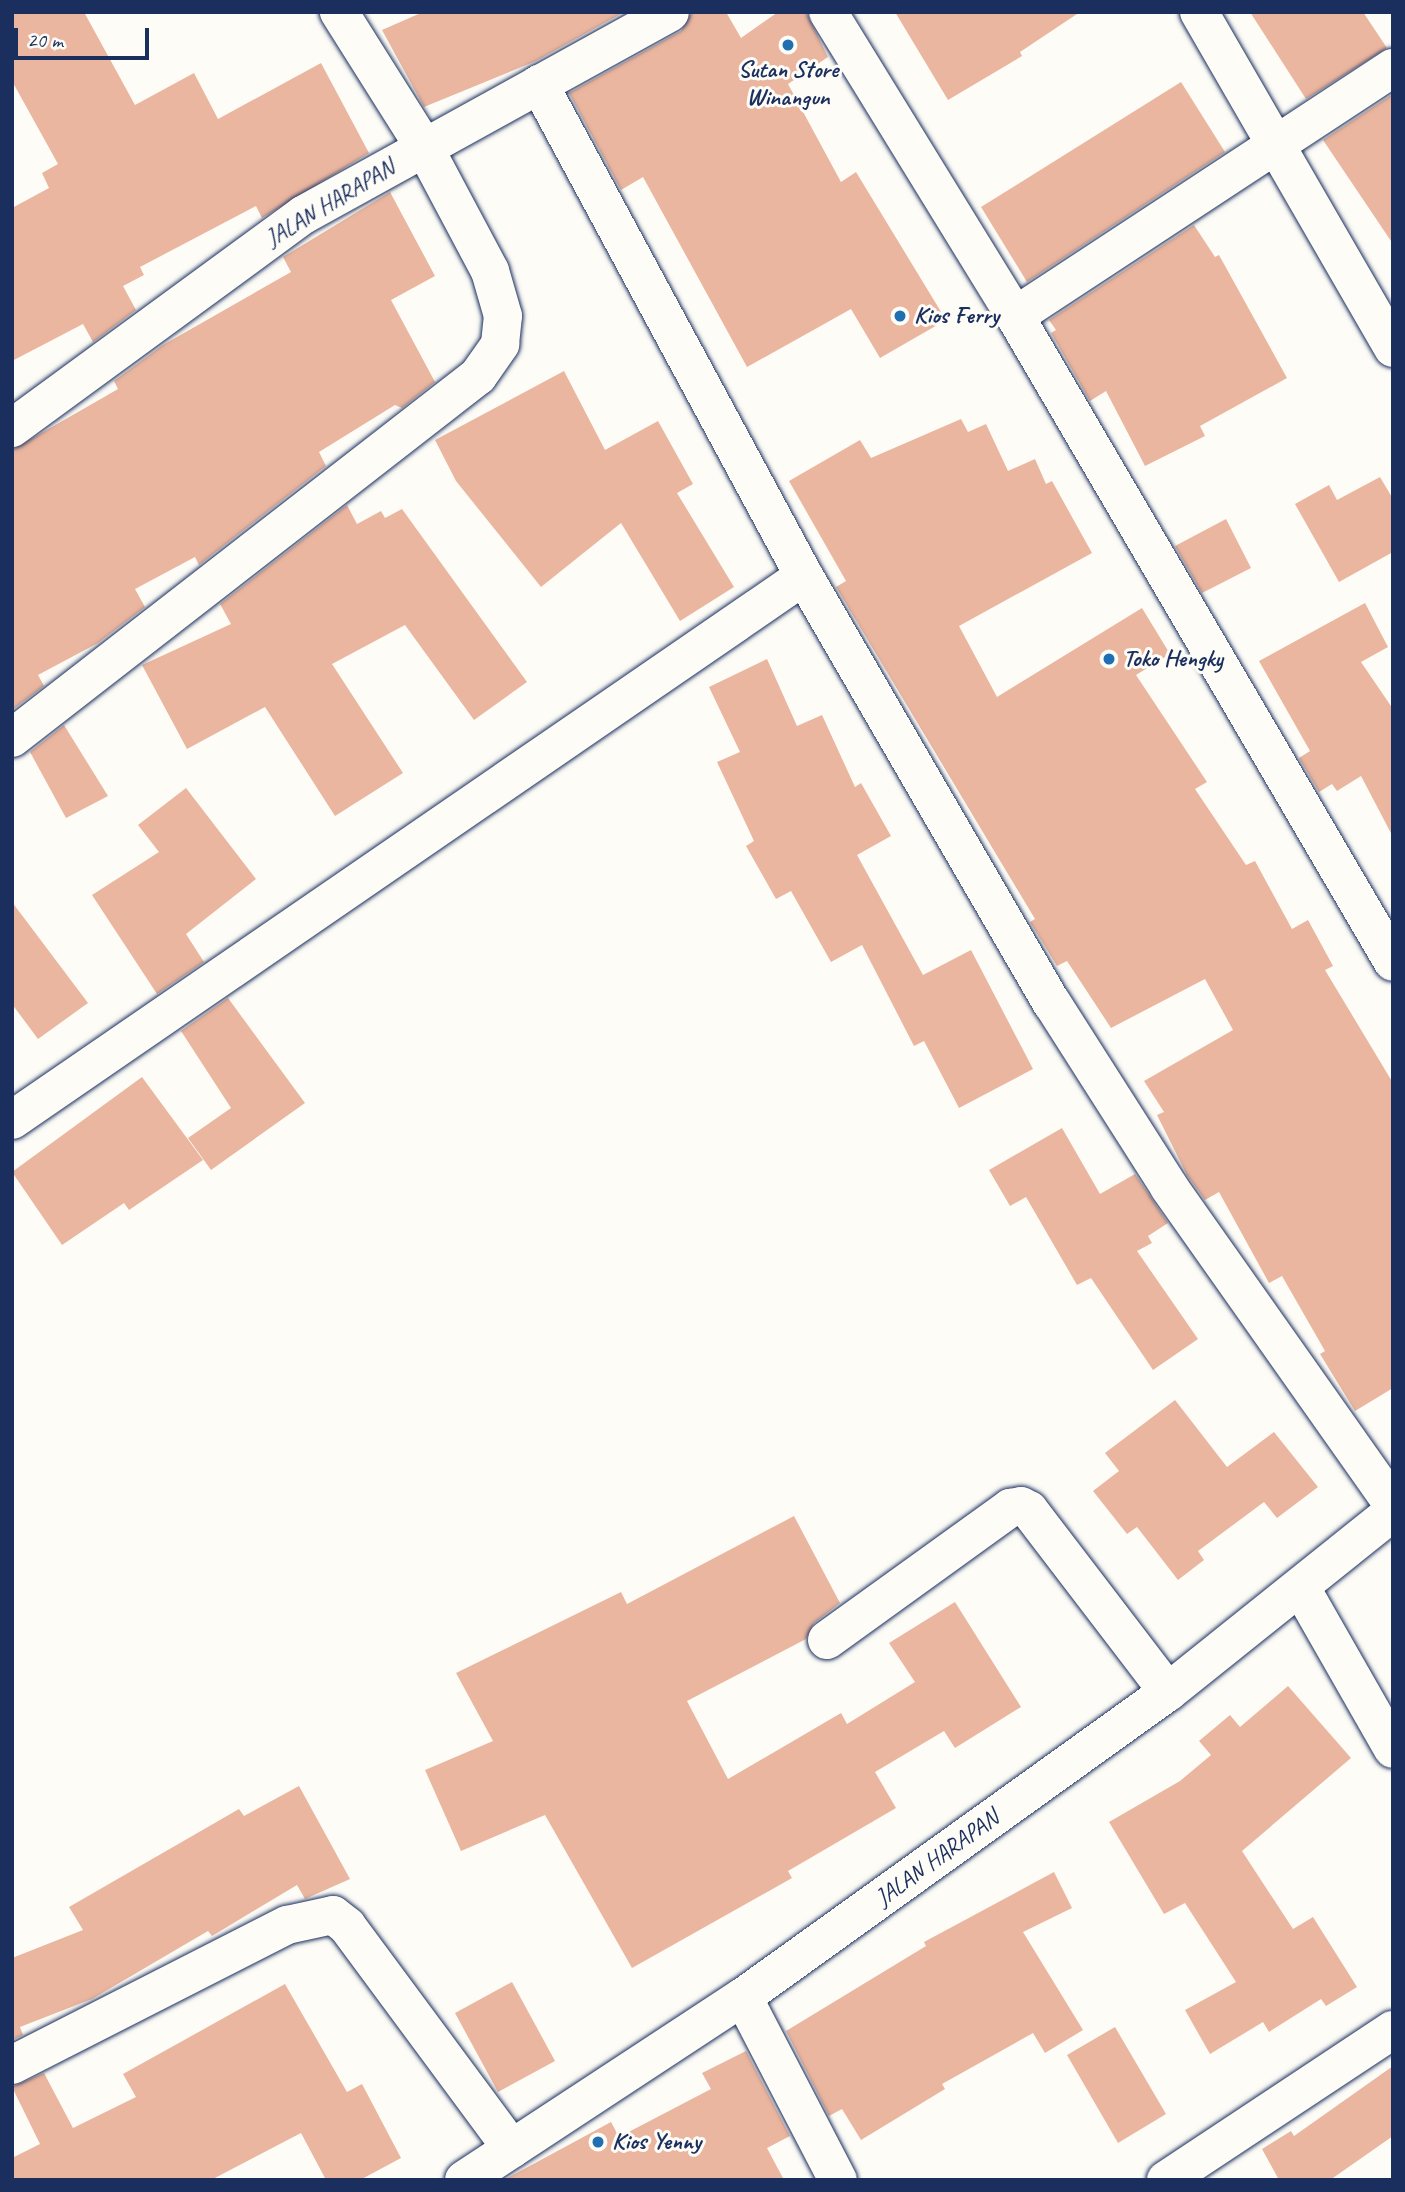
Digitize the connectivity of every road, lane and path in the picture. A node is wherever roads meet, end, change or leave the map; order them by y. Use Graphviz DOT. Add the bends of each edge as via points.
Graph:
graph roads {
  1 [pos="339,12"];
  2 [pos="670,12"];
  3 [pos="828,12"];
  4 [pos="1199,12"];
  5 [pos="1393,68"];
  6 [pos="539,84"];
  7 [pos="1276,146"];
  8 [pos="425,147"];
  9 [pos="1015,316"];
  10 [pos="1393,348"];
  11 [pos="12,428"];
  12 [pos="804,576"];
  13 [pos="12,738"];
  14 [pos="1393,962"];
  15 [pos="12,1120"];
  16 [pos="1393,1504"];
  17 [pos="1393,1512"];
  18 [pos="1301,1588"];
  19 [pos="827,1640"];
  20 [pos="1168,1692"];
  21 [pos="1393,1749"];
  22 [pos="743,1997"];
  23 [pos="1393,2030"];
  24 [pos="12,2065"];
  25 [pos="512,2149"];
  26 [pos="1189,2174"];
  27 [pos="464,2180"];
  28 [pos="838,2180"];
  1 -- 8 [label="street"];
  2 -- 6 [label="street, JALAN HARAPAN"];
  3 -- 9 [label="street"];
  4 -- 7 [label="street"];
  5 -- 7 [label="street"];
  6 -- 8 [label="street, JALAN HARAPAN"];
  6 -- 12 [label="street"];
  7 -- 9 [label="street"];
  7 -- 10 [label="street"];
  8 -- 11 [label="street, JALAN HARAPAN" via="303,215"];
  8 -- 13 [label="street" via="490,271 503,316 500,344 478,376"];
  9 -- 14 [label="street"];
  12 -- 15 [label="street"];
  12 -- 16 [label="street" via="1052,1003 1169,1186"];
  17 -- 18 [label="street, JALAN HARAPAN"];
  18 -- 20 [label="street, JALAN HARAPAN"];
  18 -- 21 [label="street"];
  19 -- 20 [label="street" via="1010,1508 1025,1507"];
  20 -- 22 [label="street, JALAN HARAPAN"];
  22 -- 25 [label="street, JALAN HARAPAN"];
  22 -- 28 [label="street"];
  23 -- 26 [label="street"];
  24 -- 25 [label="street" via="287,1925 333,1915 346,1926"];
  25 -- 27 [label="street, JALAN HARAPAN"];
}
